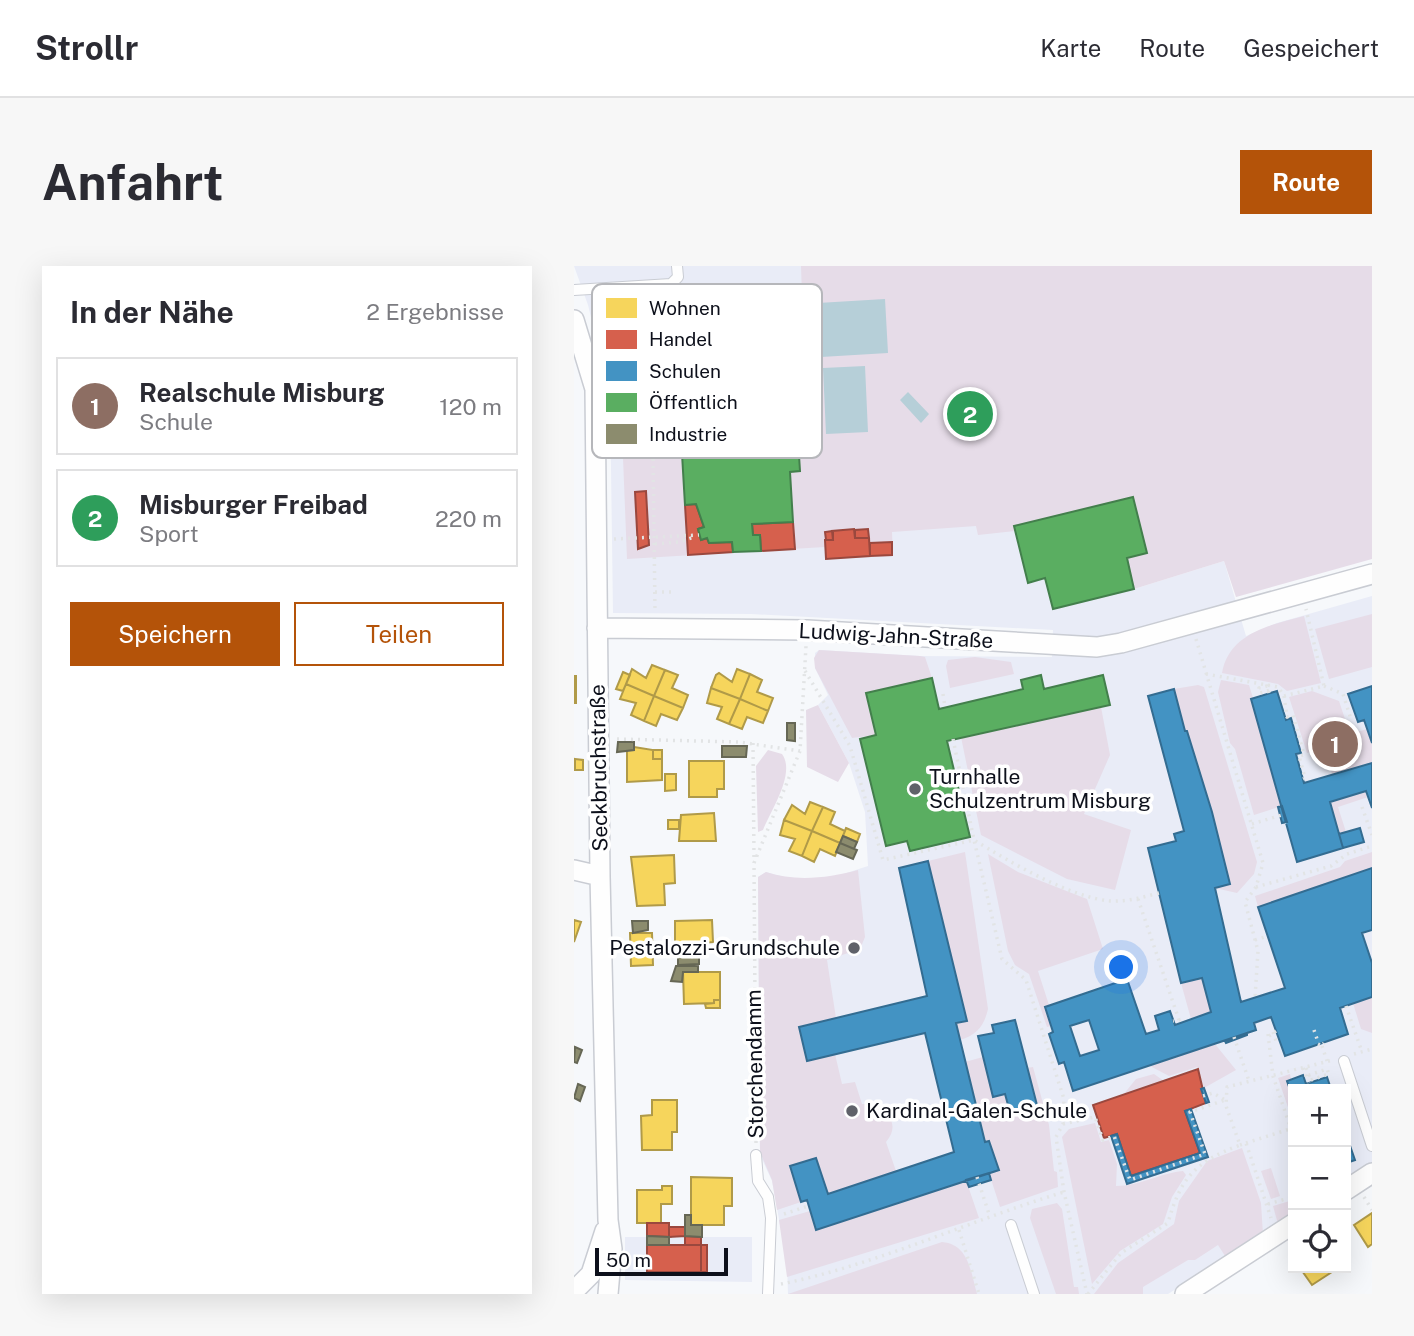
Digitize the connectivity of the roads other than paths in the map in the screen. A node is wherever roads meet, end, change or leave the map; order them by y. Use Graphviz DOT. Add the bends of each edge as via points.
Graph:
graph roads {
  1 [pos="677,266"];
  2 [pos="671,284"];
  3 [pos="592,289"];
  4 [pos="574,290"];
  5 [pos="576,331"];
  6 [pos="592,380"];
  7 [pos="596,458"];
  8 [pos="1372,574"];
  9 [pos="597,628"];
  10 [pos="574,870"];
  11 [pos="600,876"];
  12 [pos="1344,1061"];
  13 [pos="1372,1146"];
  14 [pos="756,1155"];
  15 [pos="1372,1173"];
  16 [pos="1354,1192"];
  17 [pos="608,1220"];
  18 [pos="1011,1225"];
  19 [pos="1285,1230"];
  20 [pos="768,1290"];
  21 [pos="574,1291"];
  22 [pos="608,1294"];
  23 [pos="1034,1294"];
  24 [pos="1185,1294"];
  1 -- 2 [label="lane" via="678,277"];
  3 -- 4 [label="lane"];
  5 -- 6 [label="street, Seckbruchstraße"];
  7 -- 9 [label="street, Seckbruchstraße"];
  8 -- 9 [label="street, Ludwig-Jahn-Straße" via="1097,647 807,630"];
  9 -- 11 [label="street, Seckbruchstraße"];
  10 -- 11 [label="street"];
  11 -- 17 [label="street, Seckbruchstraße"];
  12 -- 13 [label="lane"];
  14 -- 20 [label="lane, Storchendamm" via="758,1181 768,1197 771,1218"];
  15 -- 16 [label="street"];
  17 -- 21 [label="street, Seckbruchstraße" via="591,1274"];
  17 -- 22 [label="street, Seckbruchstraße" via="612,1249"];
  18 -- 23 [label="lane"];
  19 -- 24 [label="street"];
}
